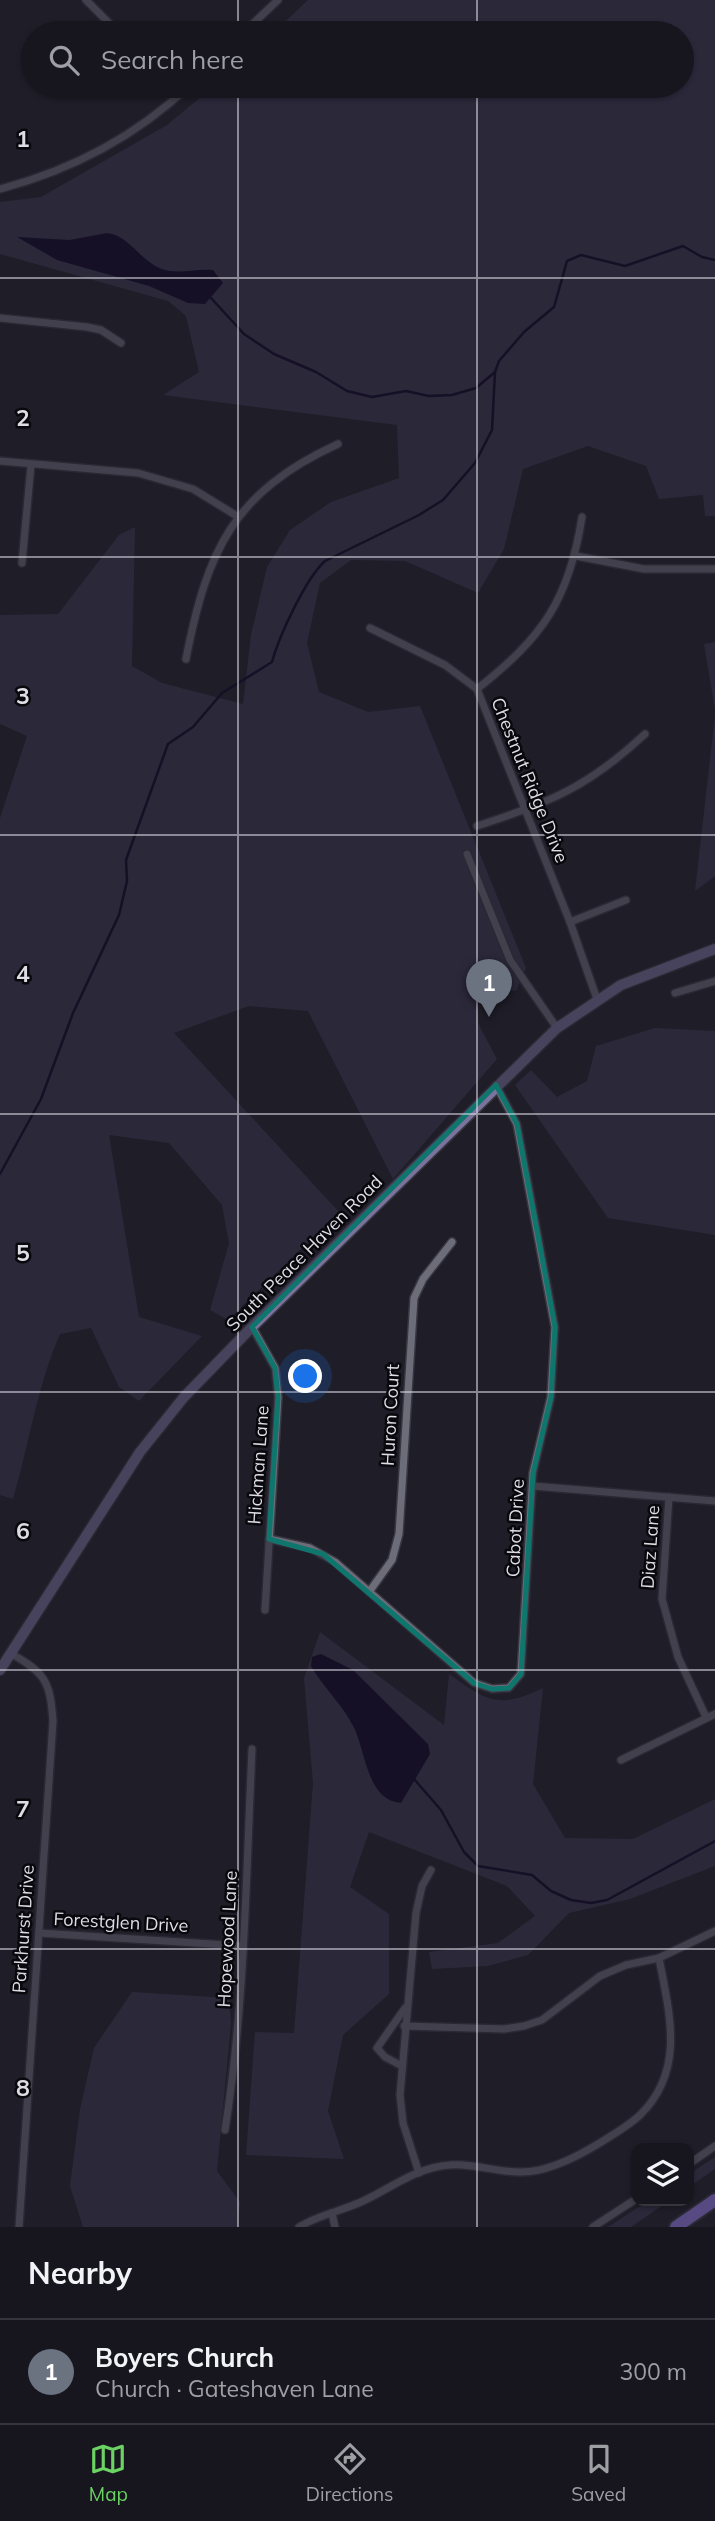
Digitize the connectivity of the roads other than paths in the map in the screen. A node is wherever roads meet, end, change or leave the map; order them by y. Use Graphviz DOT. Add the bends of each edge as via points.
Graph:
graph roads {
  1 [pos="86,0"];
  2 [pos="278,0"];
  3 [pos="107,21"];
  4 [pos="256,21"];
  5 [pos="176,98"];
  6 [pos="0,189"];
  7 [pos="0,318"];
  8 [pos="121,343"];
  9 [pos="338,444"];
  10 [pos="0,461"];
  11 [pos="31,465"];
  12 [pos="237,516"];
  13 [pos="582,517"];
  14 [pos="576,556"];
  15 [pos="22,563"];
  16 [pos="715,569"];
  17 [pos="370,628"];
  18 [pos="186,659"];
  19 [pos="477,688"];
  20 [pos="645,734"];
  21 [pos="525,810"];
  22 [pos="477,826"];
  23 [pos="467,854"];
  24 [pos="626,900"];
  25 [pos="570,922"];
  26 [pos="715,949"];
  27 [pos="715,981"];
  28 [pos="675,993"];
  29 [pos="597,999"];
  30 [pos="557,1028"];
  31 [pos="496,1085"];
  32 [pos="452,1242"];
  33 [pos="253,1326"];
  34 [pos="533,1486"];
  35 [pos="670,1497"];
  36 [pos="715,1501"];
  37 [pos="269,1539"];
  38 [pos="369,1592"];
  39 [pos="265,1610"];
  40 [pos="10,1653"];
  41 [pos="0,1670"];
  42 [pos="715,1714"];
  43 [pos="706,1717"];
  44 [pos="252,1749"];
  45 [pos="621,1760"];
  46 [pos="431,1870"];
  47 [pos="715,1931"];
  48 [pos="39,1933"];
  49 [pos="243,1946"];
  50 [pos="659,1958"];
  51 [pos="406,2008"];
  52 [pos="404,2026"];
  53 [pos="402,2066"];
  54 [pos="225,2130"];
  55 [pos="715,2146"];
  56 [pos="694,2161"];
  57 [pos="419,2173"];
  58 [pos="715,2200"];
  59 [pos="631,2202"];
  60 [pos="332,2213"];
  61 [pos="315,2218"];
  62 [pos="19,2227"];
  63 [pos="299,2227"];
  64 [pos="318,2227"];
  65 [pos="335,2227"];
  66 [pos="593,2227"];
  67 [pos="676,2227"];
  1 -- 3 [label="street"];
  2 -- 4 [label="street"];
  5 -- 6 [label="street" via="107,149"];
  7 -- 8 [label="street" via="94,328"];
  9 -- 12 [label="street" via="287,471"];
  10 -- 11 [label="street"];
  11 -- 12 [label="street" via="138,473 169,480"];
  11 -- 15 [label="street"];
  12 -- 18 [label="street" via="208,573"];
  13 -- 14 [label="street"];
  14 -- 16 [label="street" via="644,569"];
  14 -- 19 [label="street" via="536,636 513,661"];
  17 -- 19 [label="street, Chestnut Ridge Drive" via="446,665"];
  19 -- 21 [label="street, Chestnut Ridge Drive"];
  20 -- 21 [label="street" via="588,782"];
  21 -- 22 [label="street"];
  21 -- 25 [label="street, Chestnut Ridge Drive"];
  23 -- 30 [label="street" via="510,960"];
  24 -- 25 [label="street"];
  25 -- 29 [label="street, Chestnut Ridge Drive"];
  26 -- 29 [label="main road, South Peace Haven Road" via="621,985"];
  27 -- 28 [label="street"];
  29 -- 30 [label="main road, South Peace Haven Road"];
  30 -- 31 [label="main road, South Peace Haven Road"];
  31 -- 33 [label="main road, South Peace Haven Road"];
  31 -- 34 [label="street, Cabot Drive" via="517,1125 555,1327 551,1397"];
  32 -- 38 [label="street, Huron Court" via="414,1298 399,1534 392,1560"];
  33 -- 37 [label="street, Hickman Lane" via="275,1368 278,1397"];
  33 -- 40 [label="main road, South Peace Haven Road" via="139,1452"];
  34 -- 35 [label="street"];
  34 -- 38 [label="street, Cabot Drive" via="521,1674 509,1688 474,1683"];
  35 -- 36 [label="street"];
  35 -- 43 [label="street, Diaz Lane" via="662,1599 678,1657"];
  37 -- 38 [label="street, Cabot Drive" via="323,1554"];
  37 -- 39 [label="street, Hickman Lane"];
  40 -- 41 [label="main road, South Peace Haven Road"];
  40 -- 48 [label="street, Parkhurst Drive" via="40,1672 51,1690 53,1721"];
  42 -- 43 [label="street"];
  43 -- 45 [label="street"];
  44 -- 49 [label="street, Hopewood Lane"];
  46 -- 51 [label="street" via="415,1913"];
  47 -- 50 [label="street"];
  48 -- 49 [label="street, Forestglen Drive"];
  48 -- 62 [label="street, Parkhurst Drive"];
  49 -- 54 [label="street, Hopewood Lane"];
  50 -- 52 [label="street" via="600,1976 542,2020 524,2026"];
  50 -- 57 [label="street" via="673,2040 670,2062 643,2113 581,2154 537,2170 450,2165"];
  51 -- 52 [label="street"];
  51 -- 53 [label="street" via="377,2048"];
  52 -- 53 [label="street"];
  53 -- 57 [label="street" via="403,2123"];
  55 -- 56 [label="street"];
  57 -- 60 [label="street"];
  58 -- 67 [label="highway"];
  59 -- 66 [label="street"];
  60 -- 61 [label="street"];
  60 -- 65 [label="street"];
  61 -- 63 [label="street"];
  61 -- 64 [label="street"];
}
